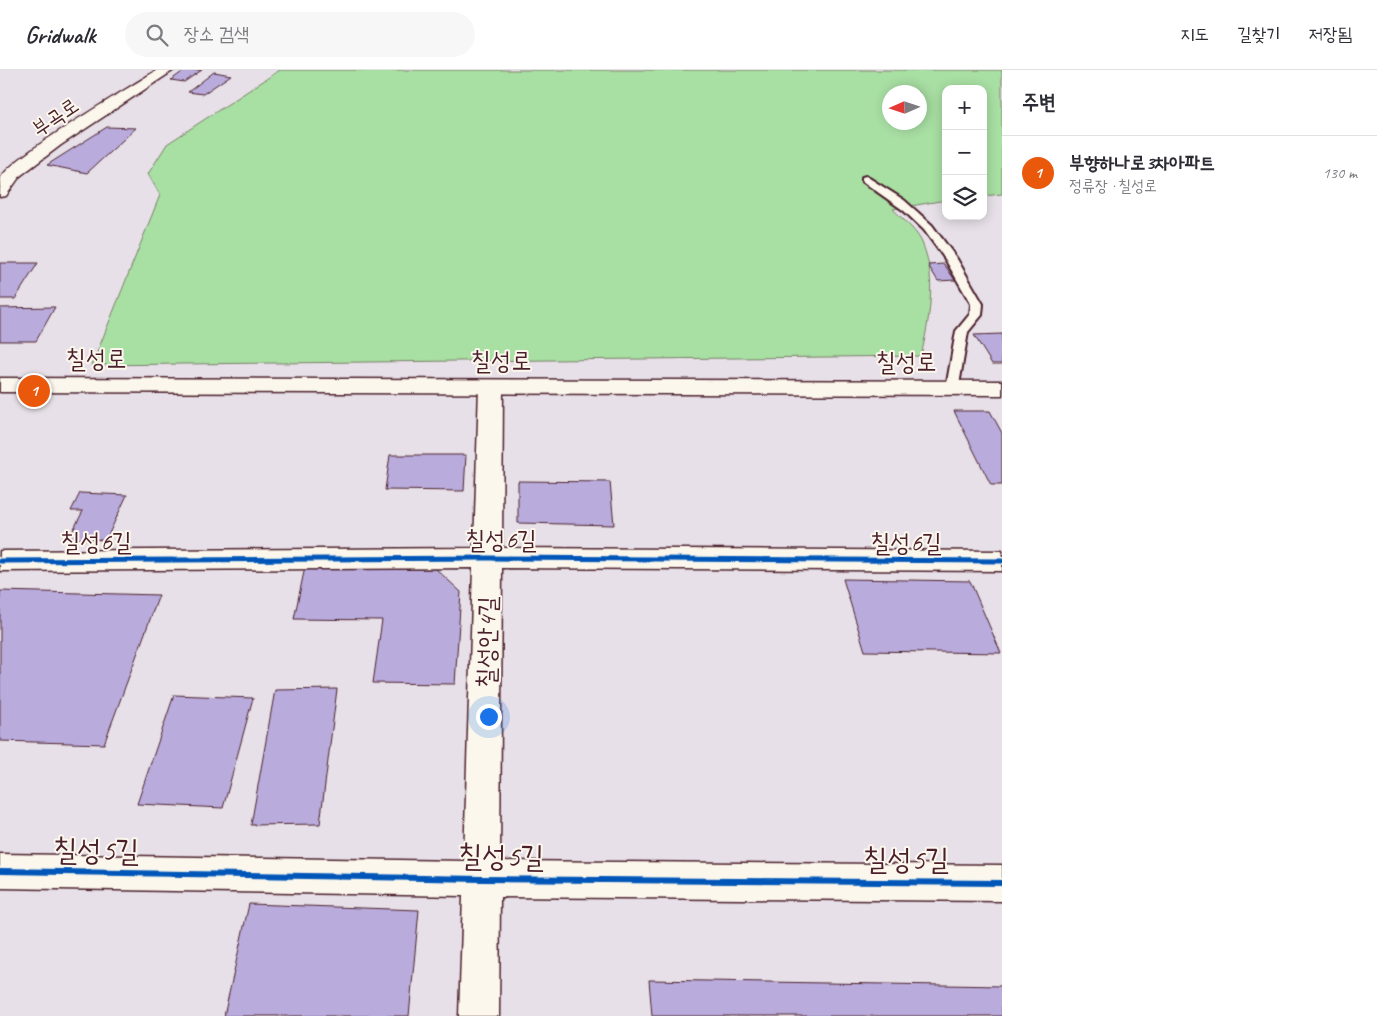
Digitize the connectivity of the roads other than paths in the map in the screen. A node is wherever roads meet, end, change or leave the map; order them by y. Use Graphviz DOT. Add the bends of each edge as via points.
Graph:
graph roads {
  1 [pos="167,70"];
  2 [pos="866,179"];
  3 [pos="0,192"];
  4 [pos="0,384"];
  5 [pos="491,387"];
  6 [pos="953,388"];
  7 [pos="1002,388"];
  8 [pos="488,558"];
  9 [pos="0,561"];
  10 [pos="1002,561"];
  11 [pos="0,871"];
  12 [pos="482,879"];
  13 [pos="1002,883"];
  14 [pos="479,1016"];
  1 -- 3 [label="street, 부곡로" via="34,157 14,172"];
  2 -- 6 [label="lane" via="920,219 978,304 976,315 962,331"];
  4 -- 5 [label="street, 칠성로"];
  5 -- 6 [label="street, 칠성로"];
  5 -- 8 [label="street, 칠성안4길"];
  6 -- 7 [label="street, 칠성로"];
  8 -- 9 [label="street, 칠성6길"];
  8 -- 10 [label="street, 칠성6길"];
  8 -- 12 [label="street, 칠성안4길"];
  11 -- 12 [label="street, 칠성5길"];
  12 -- 13 [label="street, 칠성5길"];
  12 -- 14 [label="street, 칠성안4길"];
}
